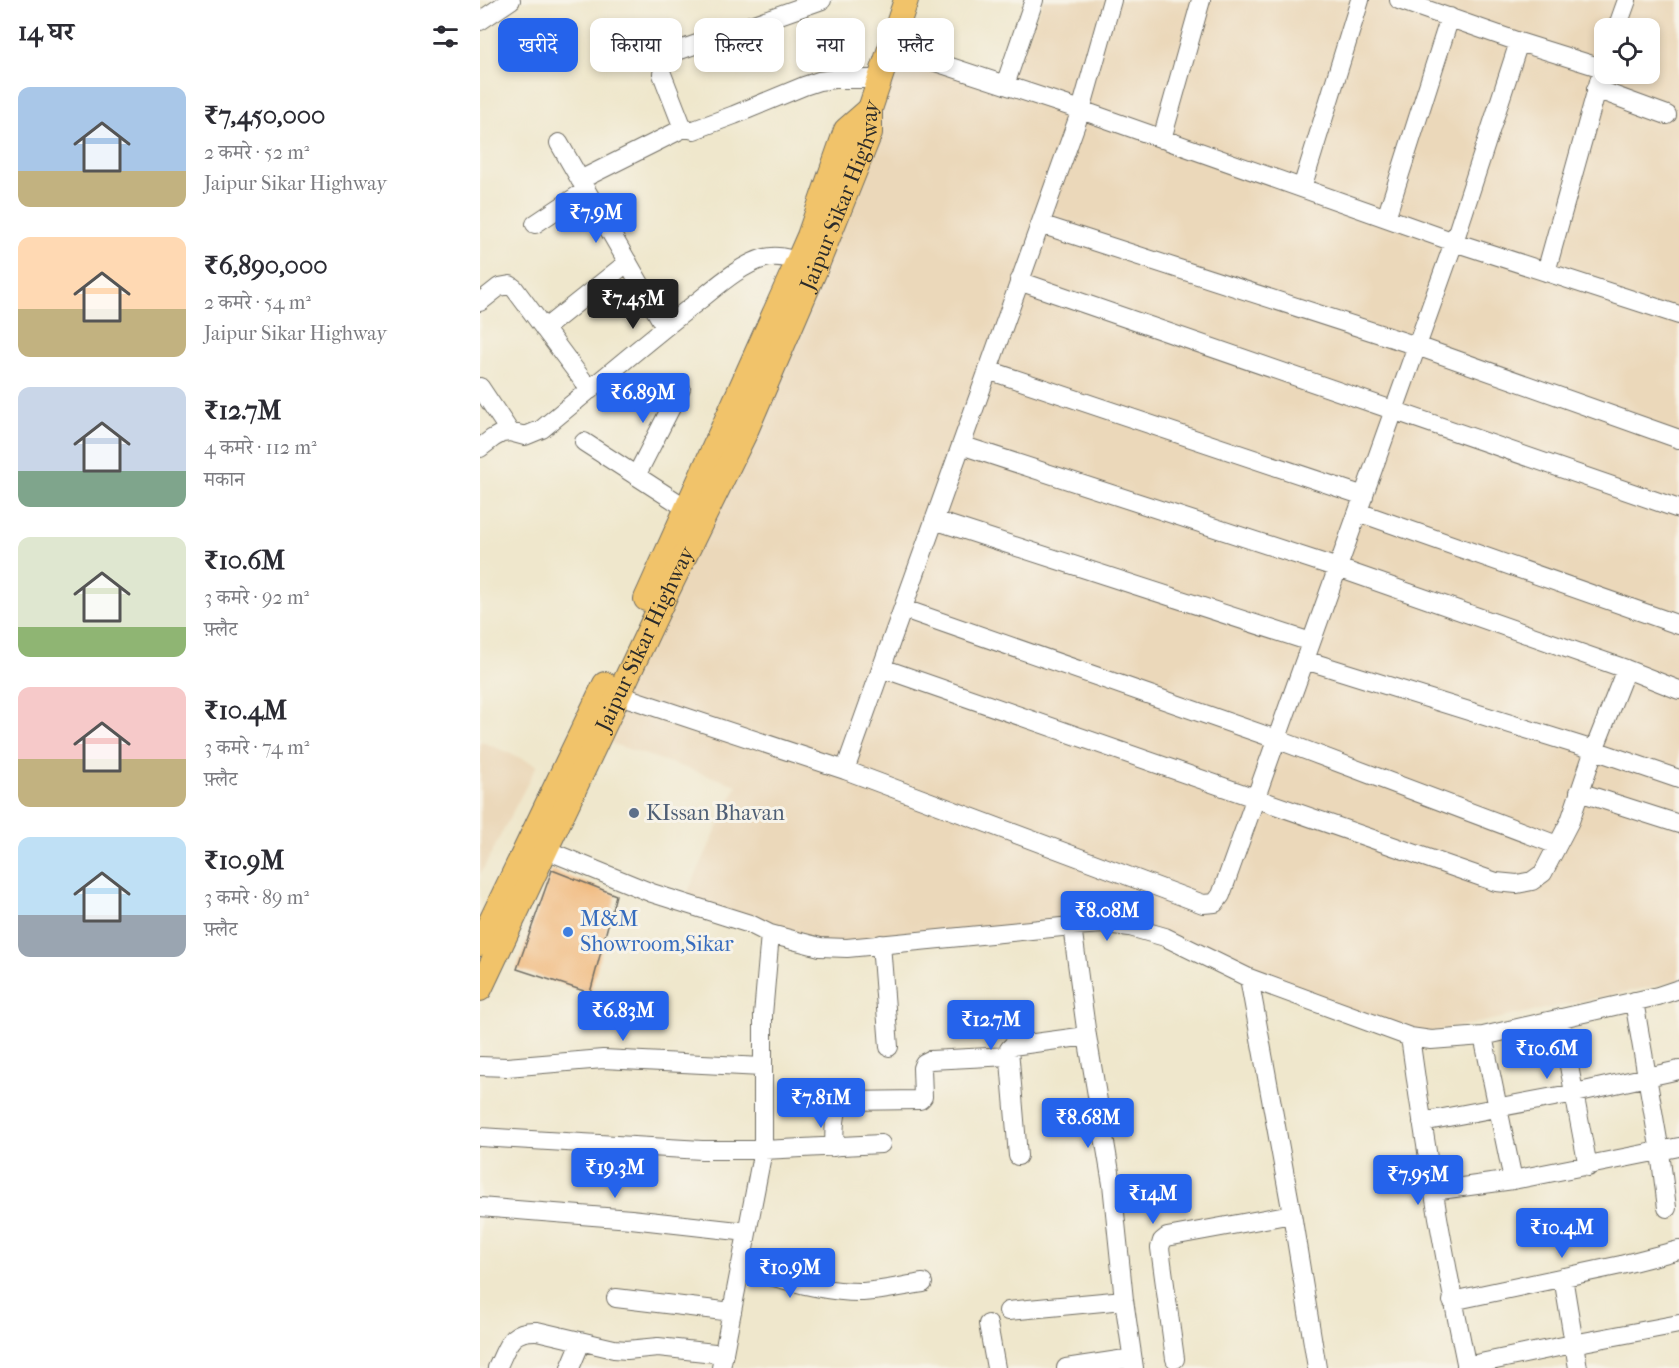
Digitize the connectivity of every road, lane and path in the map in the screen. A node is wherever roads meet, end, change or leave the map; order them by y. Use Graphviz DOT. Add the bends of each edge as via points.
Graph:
graph roads {
  1 [pos="511,0"];
  2 [pos="822,0"];
  3 [pos="1034,0"];
  4 [pos="1112,0"];
  5 [pos="1201,0"];
  6 [pos="1360,0"];
  7 [pos="1399,0"];
  8 [pos="1627,0"];
  9 [pos="900,2"];
  10 [pos="1450,17"];
  11 [pos="896,18"];
  12 [pos="1621,18"];
  13 [pos="480,21"];
  14 [pos="1519,42"];
  15 [pos="682,49"];
  16 [pos="1594,61"];
  17 [pos="954,68"];
  18 [pos="882,72"];
  19 [pos="662,74"];
  20 [pos="879,80"];
  21 [pos="1598,84"];
  22 [pos="1005,85"];
  23 [pos="1596,89"];
  24 [pos="1081,110"];
  25 [pos="1667,115"];
  26 [pos="684,128"];
  27 [pos="1162,139"];
  28 [pos="559,143"];
  29 [pos="583,185"];
  30 [pos="1302,188"];
  31 [pos="1386,218"];
  32 [pos="535,224"];
  33 [pos="1040,224"];
  34 [pos="1454,242"];
  35 [pos="628,262"];
  36 [pos="807,266"];
  37 [pos="1546,272"];
  38 [pos="1020,281"];
  39 [pos="480,302"];
  40 [pos="1679,313"];
  41 [pos="665,327"];
  42 [pos="544,328"];
  43 [pos="1417,346"];
  44 [pos="988,370"];
  45 [pos="480,387"];
  46 [pos="681,388"];
  47 [pos="590,390"];
  48 [pos="1394,411"];
  49 [pos="510,432"];
  50 [pos="1679,439"];
  51 [pos="584,442"];
  52 [pos="961,445"];
  53 [pos="480,448"];
  54 [pos="636,476"];
  55 [pos="1361,504"];
  56 [pos="686,508"];
  57 [pos="1679,509"];
  58 [pos="934,520"];
  59 [pos="1338,568"];
  60 [pos="904,609"];
  61 [pos="1679,625"];
  62 [pos="1311,642"];
  63 [pos="1305,660"];
  64 [pos="882,668"];
  65 [pos="1626,669"];
  66 [pos="1679,690"];
  67 [pos="611,691"];
  68 [pos="1276,739"];
  69 [pos="1594,750"];
  70 [pos="845,770"];
  71 [pos="1679,779"];
  72 [pos="1579,792"];
  73 [pos="1255,799"];
  74 [pos="1679,824"];
  75 [pos="1557,845"];
  76 [pos="537,847"];
  77 [pos="1072,926"];
  78 [pos="770,934"];
  79 [pos="480,944"];
  80 [pos="881,944"];
  81 [pos="1249,978"];
  82 [pos="480,989"];
  83 [pos="1679,989"];
  84 [pos="1634,1001"];
  85 [pos="1560,1018"];
  86 [pos="1087,1036"];
  87 [pos="1483,1036"];
  88 [pos="1410,1037"];
  89 [pos="889,1047"];
  90 [pos="1009,1056"];
  91 [pos="480,1066"];
  92 [pos="762,1067"];
  93 [pos="1679,1070"];
  94 [pos="1647,1077"];
  95 [pos="1575,1094"];
  96 [pos="1498,1108"];
  97 [pos="1422,1122"];
  98 [pos="480,1137"];
  99 [pos="881,1144"];
  100 [pos="834,1147"];
  101 [pos="1679,1147"];
  102 [pos="762,1150"];
  103 [pos="1660,1152"];
  104 [pos="1018,1156"];
  105 [pos="1588,1167"];
  106 [pos="1513,1180"];
  107 [pos="1433,1191"];
  108 [pos="480,1207"];
  109 [pos="1667,1208"];
  110 [pos="1292,1214"];
  111 [pos="747,1232"];
  112 [pos="1679,1250"];
  113 [pos="739,1268"];
  114 [pos="1563,1277"];
  115 [pos="923,1283"];
  116 [pos="616,1298"];
  117 [pos="1124,1300"];
  118 [pos="1452,1301"];
  119 [pos="1008,1311"];
  120 [pos="732,1312"];
  121 [pos="988,1324"];
  122 [pos="1679,1324"];
  123 [pos="581,1342"];
  124 [pos="1573,1344"];
  125 [pos="1175,1359"];
  126 [pos="722,1361"];
  127 [pos="1133,1363"];
  128 [pos="1466,1367"];
  129 [pos="497,1368"];
  130 [pos="570,1368"];
  131 [pos="996,1368"];
  132 [pos="1066,1368"];
  133 [pos="1317,1368"];
  134 [pos="1578,1368"];
  1 -- 13 [label="street"];
  2 -- 15 [label="street"];
  3 -- 22 [label="street"];
  4 -- 24 [label="street"];
  5 -- 27 [label="street"];
  6 -- 30 [label="street"];
  7 -- 10 [label="street"];
  8 -- 12 [label="street"];
  9 -- 11 [label="main road"];
  10 -- 14 [label="street"];
  10 -- 31 [label="street"];
  14 -- 16 [label="street"];
  14 -- 34 [label="street"];
  17 -- 22 [label="street"];
  18 -- 20 [label="main road"];
  19 -- 26 [label="street"];
  20 -- 26 [label="street" via="819,81 694,130"];
  20 -- 36 [label="main road, Jaipur Sikar Highway" via="870,109 846,130 808,236"];
  21 -- 23 [label="street"];
  22 -- 24 [label="street"];
  23 -- 25 [label="street"];
  23 -- 37 [label="street"];
  24 -- 27 [label="street"];
  24 -- 33 [label="street"];
  26 -- 29 [label="street"];
  27 -- 30 [label="street"];
  28 -- 29 [label="street"];
  29 -- 32 [label="street"];
  29 -- 35 [label="street"];
  30 -- 31 [label="street"];
  31 -- 34 [label="street"];
  33 -- 38 [label="street"];
  33 -- 43 [label="street"];
  34 -- 37 [label="street"];
  34 -- 43 [label="street"];
  35 -- 41 [label="street"];
  35 -- 42 [label="street"];
  36 -- 41 [label="street" via="776,256 750,264"];
  36 -- 56 [label="main road, Jaipur Sikar Highway"];
  36 -- 67 [label="main road, Jaipur Sikar Highway" via="744,435 667,592"];
  37 -- 40 [label="street"];
  38 -- 44 [label="street"];
  38 -- 48 [label="street"];
  39 -- 42 [label="street" via="499,287 510,285"];
  41 -- 47 [label="street"];
  42 -- 47 [label="street"];
  43 -- 48 [label="street"];
  43 -- 50 [label="street"];
  44 -- 52 [label="street"];
  44 -- 55 [label="street"];
  45 -- 49 [label="street"];
  46 -- 54 [label="street"];
  47 -- 49 [label="street" via="542,429 525,436"];
  48 -- 55 [label="street"];
  48 -- 57 [label="street"];
  49 -- 53 [label="street"];
  51 -- 54 [label="street"];
  52 -- 58 [label="street"];
  52 -- 59 [label="street"];
  54 -- 56 [label="street"];
  55 -- 59 [label="street"];
  55 -- 61 [label="street"];
  56 -- 67 [label="main road, Jaipur Sikar Highway"];
  58 -- 60 [label="street"];
  58 -- 62 [label="street"];
  59 -- 62 [label="street"];
  59 -- 65 [label="street"];
  60 -- 64 [label="street"];
  60 -- 68 [label="street"];
  62 -- 63 [label="street"];
  63 -- 68 [label="street"];
  63 -- 69 [label="street"];
  64 -- 70 [label="street"];
  64 -- 73 [label="street"];
  65 -- 66 [label="street"];
  65 -- 69 [label="street"];
  67 -- 70 [label="street"];
  67 -- 76 [label="main road, Jaipur Sikar Highway"];
  68 -- 73 [label="street"];
  68 -- 75 [label="street"];
  69 -- 71 [label="street"];
  69 -- 72 [label="street"];
  70 -- 73 [label="street" via="1203,904 1215,903 1221,895"];
  72 -- 74 [label="street"];
  72 -- 75 [label="street"];
  73 -- 75 [label="street" via="1496,882 1532,881 1543,873"];
  76 -- 78 [label="street" via="651,893"];
  76 -- 79 [label="main road, Jaipur Sikar Highway"];
  76 -- 82 [label="main road, Jaipur Sikar Highway"];
  77 -- 80 [label="street"];
  77 -- 81 [label="street" via="1106,924 1139,929 1165,937"];
  77 -- 86 [label="street"];
  78 -- 80 [label="street" via="820,947"];
  78 -- 92 [label="street"];
  80 -- 89 [label="street"];
  81 -- 88 [label="street"];
  81 -- 110 [label="street"];
  83 -- 84 [label="street"];
  84 -- 85 [label="street"];
  84 -- 94 [label="street"];
  85 -- 87 [label="street"];
  85 -- 95 [label="street"];
  86 -- 90 [label="street" via="1012,1046"];
  86 -- 117 [label="street" via="1112,1184"];
  87 -- 88 [label="street" via="1431,1040"];
  87 -- 96 [label="street"];
  88 -- 97 [label="street"];
  90 -- 100 [label="street" via="930,1060 922,1068 920,1100 840,1103"];
  90 -- 104 [label="street"];
  91 -- 92 [label="street" via="603,1059"];
  92 -- 102 [label="street"];
  93 -- 94 [label="street"];
  94 -- 95 [label="street"];
  94 -- 103 [label="street"];
  95 -- 96 [label="street"];
  95 -- 105 [label="street"];
  96 -- 97 [label="street"];
  96 -- 106 [label="street"];
  97 -- 107 [label="street"];
  98 -- 102 [label="street" via="692,1150"];
  99 -- 100 [label="street"];
  100 -- 102 [label="street"];
  101 -- 103 [label="street"];
  102 -- 111 [label="street"];
  103 -- 105 [label="street"];
  103 -- 109 [label="street"];
  105 -- 106 [label="street"];
  106 -- 107 [label="street"];
  107 -- 118 [label="street"];
  108 -- 111 [label="street"];
  110 -- 125 [label="street" via="1162,1241"];
  110 -- 133 [label="street"];
  111 -- 113 [label="street"];
  112 -- 114 [label="street"];
  113 -- 115 [label="street" via="848,1291"];
  113 -- 120 [label="street"];
  114 -- 118 [label="street"];
  114 -- 124 [label="street"];
  116 -- 120 [label="street"];
  117 -- 119 [label="street"];
  117 -- 127 [label="street"];
  118 -- 128 [label="street"];
  120 -- 126 [label="street"];
  121 -- 131 [label="street"];
  122 -- 124 [label="street"];
  123 -- 126 [label="street" via="627,1350 658,1347"];
  123 -- 129 [label="street" via="526,1331 512,1339"];
  123 -- 130 [label="street"];
  124 -- 128 [label="street"];
  124 -- 134 [label="street"];
  127 -- 132 [label="street"];
}
